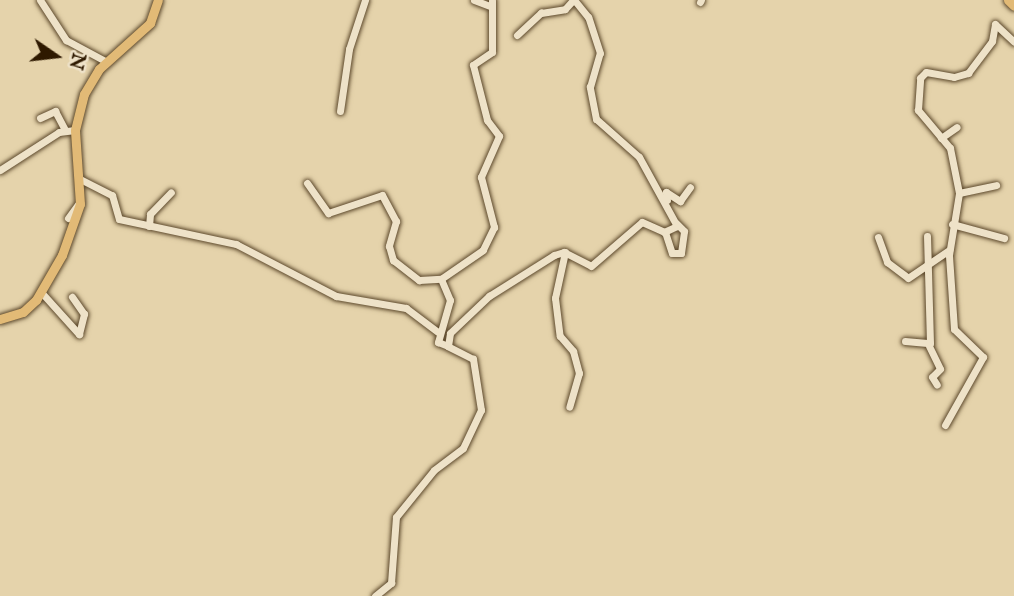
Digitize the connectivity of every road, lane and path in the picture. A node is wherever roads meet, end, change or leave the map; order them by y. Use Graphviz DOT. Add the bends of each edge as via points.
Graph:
graph roads {
  1 [pos="40,0"];
  2 [pos="158,0"];
  3 [pos="365,0"];
  4 [pos="474,0"];
  5 [pos="1008,0"];
  6 [pos="577,1"];
  7 [pos="491,3"];
  8 [pos="1014,6"];
  9 [pos="517,35"];
  10 [pos="1014,42"];
  11 [pos="107,62"];
  12 [pos="340,111"];
  13 [pos="40,118"];
  14 [pos="957,127"];
  15 [pos="70,130"];
  16 [pos="941,138"];
  17 [pos="0,170"];
  18 [pos="80,179"];
  19 [pos="307,183"];
  20 [pos="996,185"];
  21 [pos="690,187"];
  22 [pos="171,192"];
  23 [pos="959,194"];
  24 [pos="80,200"];
  25 [pos="665,207"];
  26 [pos="68,218"];
  27 [pos="675,223"];
  28 [pos="952,224"];
  29 [pos="149,226"];
  30 [pos="665,232"];
  31 [pos="927,236"];
  32 [pos="878,237"];
  33 [pos="1004,238"];
  34 [pos="949,250"];
  35 [pos="565,252"];
  36 [pos="928,268"];
  37 [pos="441,279"];
  38 [pos="41,292"];
  39 [pos="72,297"];
  40 [pos="0,319"];
  41 [pos="437,331"];
  42 [pos="905,341"];
  43 [pos="448,346"];
  44 [pos="929,346"];
  45 [pos="937,385"];
  46 [pos="569,407"];
  47 [pos="945,425"];
  48 [pos="375,596"];
  1 -- 11 [label="street" via="66,40"];
  2 -- 11 [label="main road" via="150,23"];
  3 -- 12 [label="street" via="349,49"];
  4 -- 7 [label="street"];
  5 -- 8 [label="main road"];
  6 -- 9 [label="street" via="565,9 541,13"];
  6 -- 25 [label="street" via="600,53 590,87 596,119 639,157 659,183"];
  7 -- 37 [label="street" via="492,52 473,65 487,120 499,136 481,177 494,227 483,250"];
  10 -- 16 [label="street" via="995,24 992,41 962,77 922,74 918,110"];
  11 -- 15 [label="main road" via="91,80"];
  13 -- 15 [label="street" via="55,111"];
  14 -- 16 [label="street"];
  15 -- 17 [label="street"];
  15 -- 18 [label="main road"];
  16 -- 23 [label="street" via="950,148"];
  18 -- 24 [label="main road"];
  18 -- 29 [label="street" via="112,194 119,219"];
  19 -- 37 [label="street" via="328,213 382,195 397,221 389,246 393,260 419,281"];
  20 -- 23 [label="street"];
  21 -- 25 [label="street" via="680,201 666,192"];
  22 -- 29 [label="street" via="150,214"];
  23 -- 28 [label="street"];
  24 -- 26 [label="street"];
  24 -- 38 [label="main road" via="74,229"];
  25 -- 27 [label="street"];
  27 -- 30 [label="street"];
  27 -- 30 [label="street" via="684,231 681,253 672,253"];
  28 -- 33 [label="street"];
  28 -- 34 [label="street"];
  29 -- 41 [label="street" via="236,244 336,296 406,308"];
  30 -- 35 [label="street" via="642,222 591,266"];
  31 -- 36 [label="street"];
  32 -- 36 [label="street" via="893,270 908,278"];
  34 -- 36 [label="street"];
  34 -- 47 [label="street" via="954,329 983,357"];
  35 -- 43 [label="street" via="489,296 450,333"];
  35 -- 46 [label="street" via="555,298 560,336 573,351 579,373"];
  36 -- 44 [label="street"];
  37 -- 41 [label="street" via="450,300"];
  38 -- 39 [label="street" via="79,334 84,314"];
  38 -- 40 [label="main road" via="23,312"];
  41 -- 43 [label="street" via="438,342"];
  42 -- 44 [label="street"];
  43 -- 48 [label="street" via="477,366 481,410 463,448 433,470 396,517 391,583"];
  44 -- 45 [label="street" via="940,369 932,377"];
}
